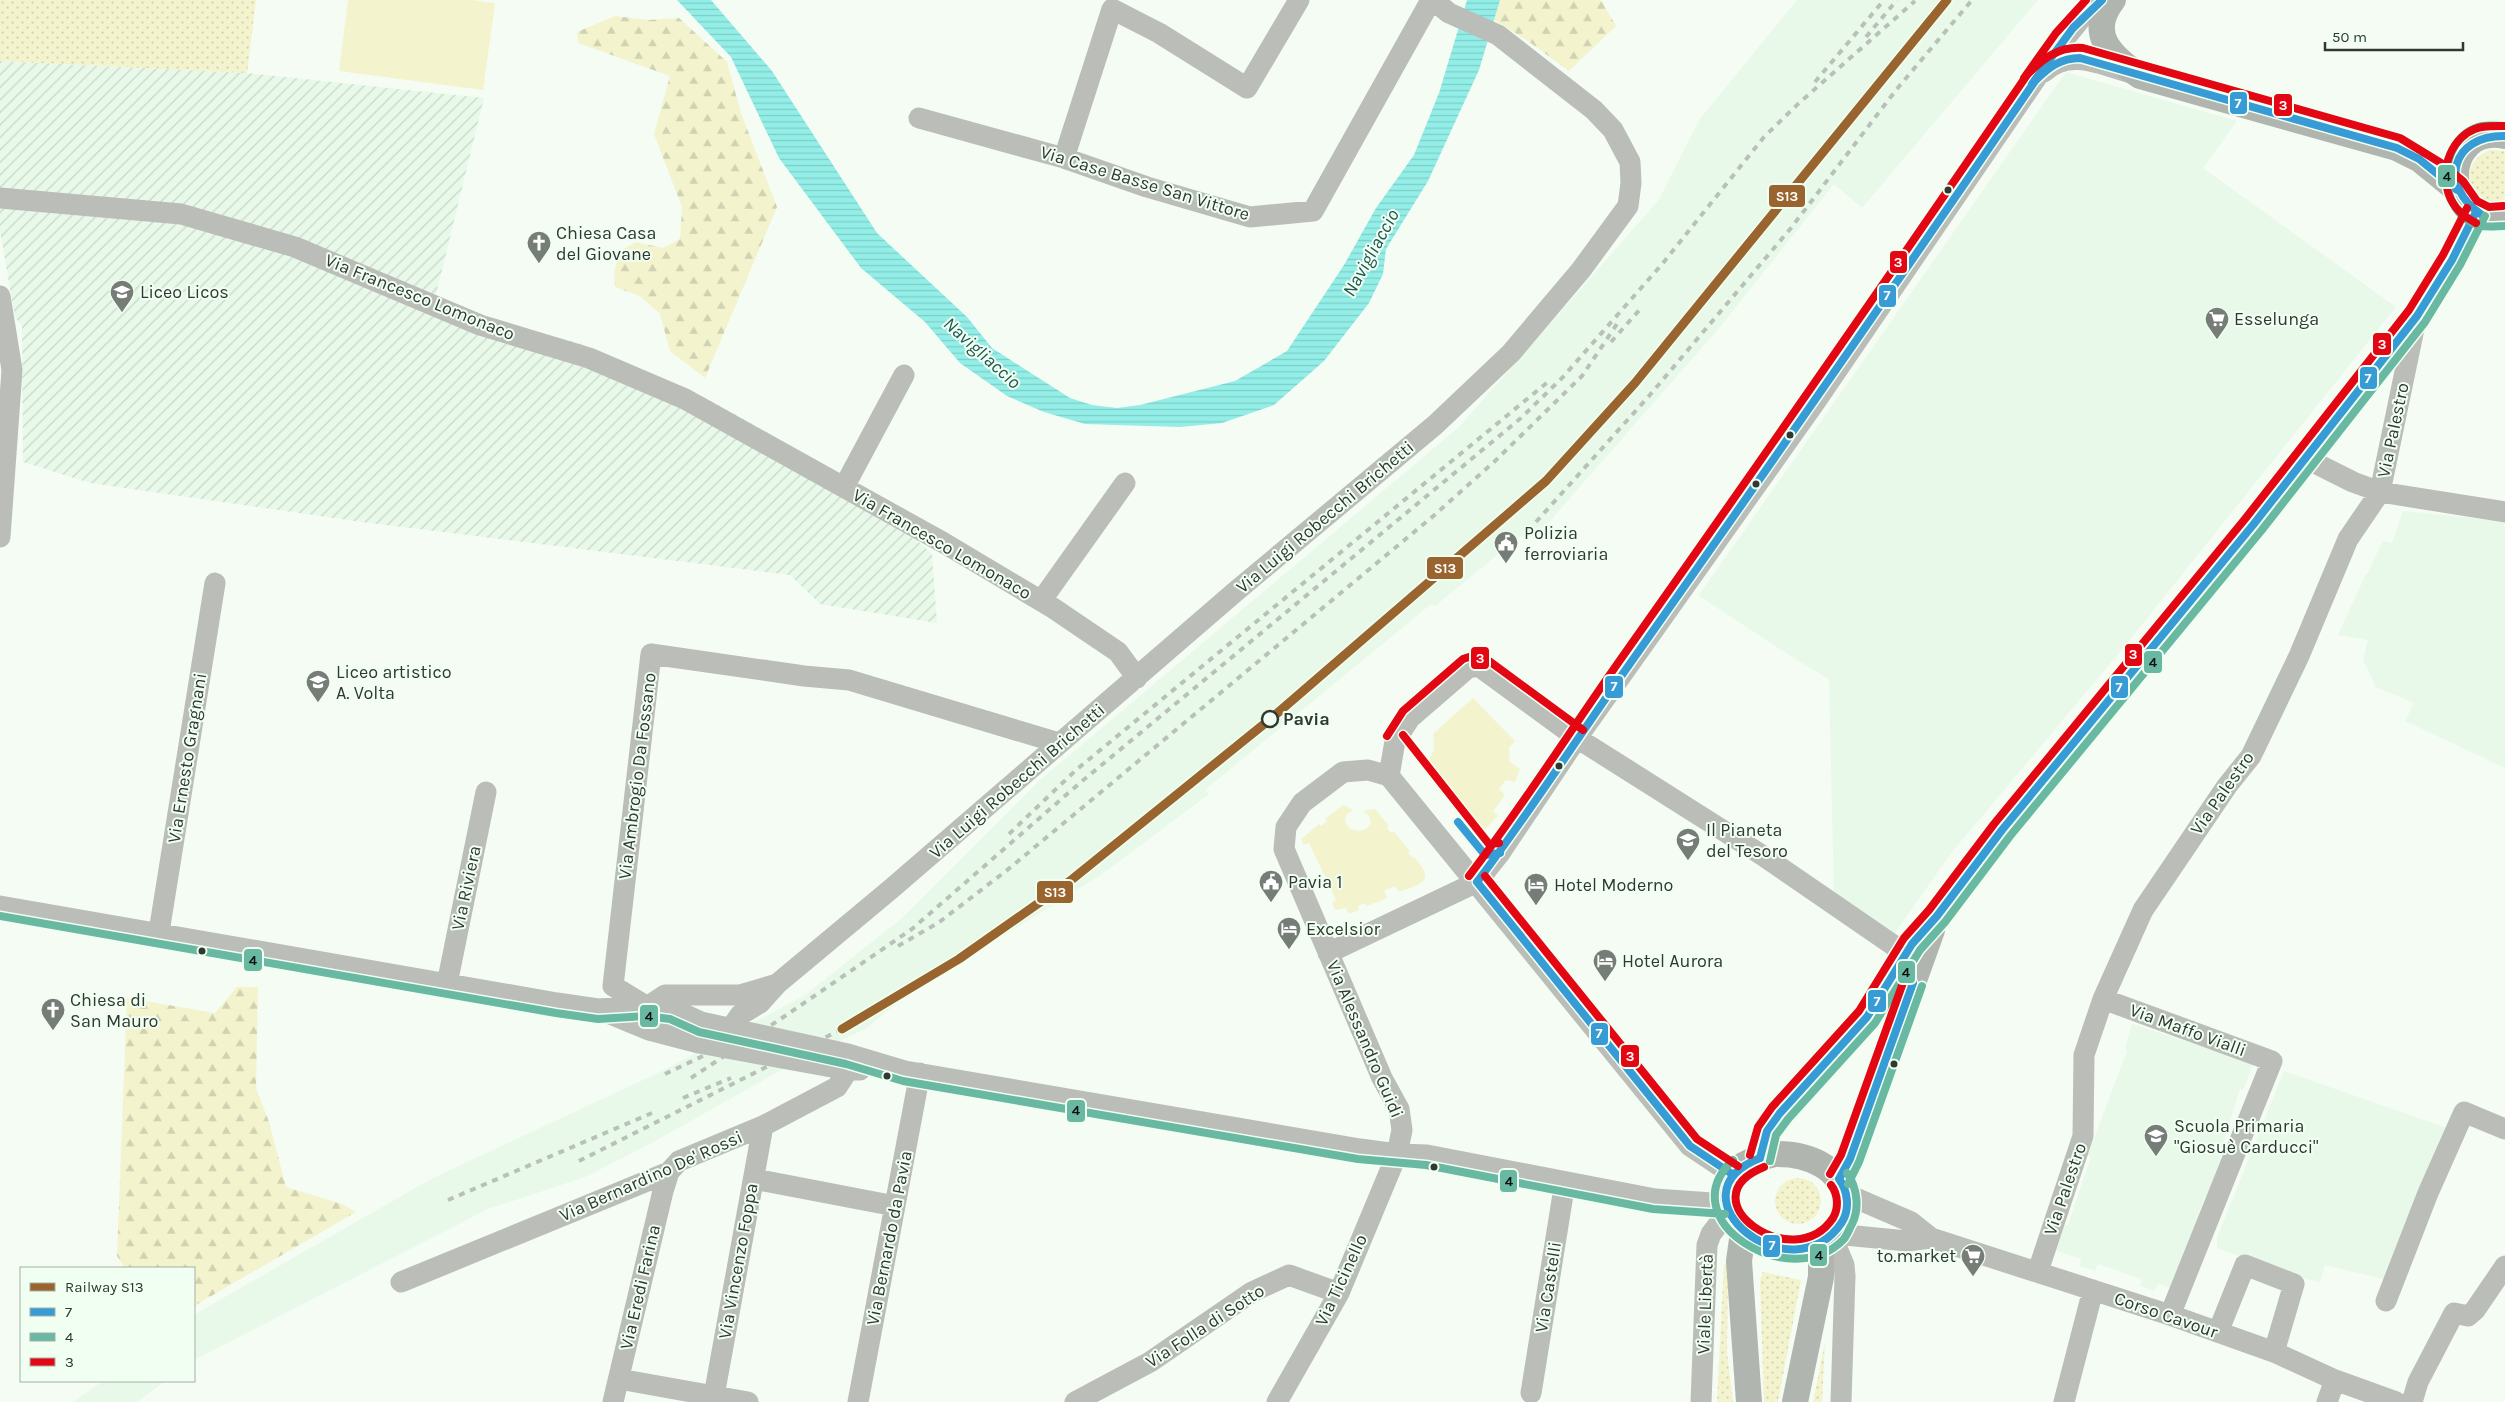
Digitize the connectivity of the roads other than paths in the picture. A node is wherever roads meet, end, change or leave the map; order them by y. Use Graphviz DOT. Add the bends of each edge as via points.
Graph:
graph roads {
  1 [pos="1299,0"];
  2 [pos="2102,0"];
  3 [pos="2113,0"];
  4 [pos="1438,4"];
  5 [pos="2140,76"];
  6 [pos="2035,81"];
  7 [pos="919,118"];
  8 [pos="2505,136"];
  9 [pos="1064,158"];
  10 [pos="2457,190"];
  11 [pos="0,198"];
  12 [pos="2476,212"];
  13 [pos="2505,216"];
  14 [pos="0,296"];
  15 [pos="2416,316"];
  16 [pos="904,375"];
  17 [pos="2305,458"];
  18 [pos="1125,483"];
  19 [pos="844,487"];
  20 [pos="2380,492"];
  21 [pos="2505,512"];
  22 [pos="0,537"];
  23 [pos="215,583"];
  24 [pos="1041,601"];
  25 [pos="1137,678"];
  26 [pos="1578,738"];
  27 [pos="1059,743"];
  28 [pos="1390,776"];
  29 [pos="486,792"];
  30 [pos="1477,882"];
  31 [pos="0,906"];
  32 [pos="159,932"];
  33 [pos="1328,953"];
  34 [pos="1911,961"];
  35 [pos="447,984"];
  36 [pos="2103,999"];
  37 [pos="646,1006"];
  38 [pos="598,1010"];
  39 [pos="739,1013"];
  40 [pos="654,1031"];
  41 [pos="700,1033"];
  42 [pos="848,1062"];
  43 [pos="913,1072"];
  44 [pos="763,1126"];
  45 [pos="2505,1129"];
  46 [pos="1397,1154"];
  47 [pos="1760,1158"];
  48 [pos="669,1172"];
  49 [pos="1732,1174"];
  50 [pos="754,1179"];
  51 [pos="1565,1182"];
  52 [pos="1842,1187"];
  53 [pos="895,1206"];
  54 [pos="1732,1216"];
  55 [pos="1830,1238"];
  56 [pos="1931,1238"];
  57 [pos="2505,1266"];
  58 [pos="2038,1271"];
  59 [pos="401,1282"];
  60 [pos="2093,1290"];
  61 [pos="1339,1293"];
  62 [pos="2386,1301"];
  63 [pos="2170,1315"];
  64 [pos="2218,1332"];
  65 [pos="2274,1352"];
  66 [pos="619,1379"];
  67 [pos="2335,1380"];
  68 [pos="1531,1393"];
  69 [pos="714,1396"];
  70 [pos="613,1402"];
  71 [pos="748,1402"];
  72 [pos="858,1402"];
  73 [pos="1076,1402"];
  74 [pos="1277,1402"];
  75 [pos="1701,1402"];
  76 [pos="1749,1402"];
  77 [pos="1796,1402"];
  78 [pos="1841,1402"];
  79 [pos="2064,1402"];
  80 [pos="2327,1402"];
  81 [pos="2396,1402"];
  82 [pos="2412,1402"];
  1 -- 9 [label="street" via="1247,88 1159,33 1112,9"];
  2 -- 6 [label="street" via="2084,15"];
  3 -- 5 [label="main road" via="2102,22 2104,40 2120,63"];
  4 -- 9 [label="street, Via Case Basse San Vittore" via="1314,211 1250,217 1147,187"];
  4 -- 25 [label="street, Via Luigi Robecchi Brichetti" via="1498,36 1594,110 1613,130 1630,162 1628,206 1511,353 1435,425"];
  5 -- 6 [label="street" via="2071,58 2056,62"];
  5 -- 10 [label="main road" via="2397,148 2419,159"];
  6 -- 26 [label="street" via="1816,401"];
  7 -- 9 [label="street, Via Case Basse San Vittore"];
  8 -- 10 [label="main road" via="2481,137 2464,150 2455,169"];
  10 -- 12 [label="main road" via="2464,203"];
  11 -- 19 [label="street, Via Francesco Lomonaco" via="181,214 295,247 480,325 588,358 685,399"];
  12 -- 13 [label="main road" via="2494,218"];
  12 -- 15 [label="main road" via="2452,260"];
  14 -- 22 [label="street" via="12,370"];
  15 -- 17 [label="main road"];
  15 -- 20 [label="street, Via Palestro"];
  16 -- 19 [label="street, Via Francesco Lomonaco"];
  17 -- 20 [label="street"];
  17 -- 34 [label="main road" via="2002,830 1937,916"];
  18 -- 24 [label="street, Via Francesco Lomonaco"];
  19 -- 24 [label="street, Via Francesco Lomonaco"];
  20 -- 21 [label="street"];
  20 -- 36 [label="street, Via Palestro" via="2348,539 2298,656 2250,756 2143,910"];
  23 -- 32 [label="street, Via Ernesto Gragnani"];
  24 -- 25 [label="street, Via Francesco Lomonaco" via="1118,652"];
  25 -- 27 [label="street, Via Luigi Robecchi Brichetti"];
  26 -- 28 [label="street" via="1480,667 1469,667 1410,718 1395,741"];
  26 -- 30 [label="street"];
  26 -- 34 [label="street" via="1765,857"];
  27 -- 37 [label="street, Via Ambrogio Da Fossano" via="849,680 651,654 613,986"];
  27 -- 39 [label="street, Via Luigi Robecchi Brichetti" via="891,890"];
  28 -- 30 [label="street"];
  28 -- 33 [label="street, Via Alessandro Guidi" via="1368,770 1343,772 1302,803 1286,827 1284,849"];
  29 -- 35 [label="street, Via Riviera"];
  30 -- 33 [label="street"];
  30 -- 49 [label="street" via="1690,1146"];
  31 -- 32 [label="street"];
  32 -- 35 [label="street"];
  33 -- 46 [label="street, Via Alessandro Guidi" via="1382,1078 1399,1109 1402,1130"];
  34 -- 47 [label="main road" via="1867,1017 1767,1131"];
  34 -- 52 [label="main road"];
  35 -- 38 [label="street"];
  36 -- 58 [label="street, Via Palestro" via="2084,1055 2083,1136"];
  36 -- 63 [label="street, Via Maffo Vialli" via="2272,1061"];
  37 -- 38 [label="street"];
  37 -- 39 [label="street" via="665,995"];
  37 -- 40 [label="street" via="645,1019"];
  37 -- 41 [label="street" via="673,1009"];
  38 -- 40 [label="street"];
  39 -- 41 [label="street"];
  39 -- 42 [label="street"];
  40 -- 41 [label="street"];
  41 -- 42 [label="street"];
  42 -- 43 [label="street"];
  42 -- 44 [label="street, Via Bernardino De' Rossi" via="837,1087"];
  43 -- 46 [label="street"];
  43 -- 53 [label="street, Via Bernardo da Pavia"];
  44 -- 48 [label="street, Via Bernardino De' Rossi" via="678,1160"];
  44 -- 50 [label="street, Via Vincenzo Foppa"];
  45 -- 62 [label="street" via="2464,1112"];
  46 -- 51 [label="street" via="1427,1155"];
  46 -- 61 [label="street, Via Ticinello"];
  47 -- 49 [label="main road" via="1744,1164"];
  47 -- 52 [label="main road" via="1774,1154 1803,1156 1829,1169"];
  48 -- 59 [label="street, Via Bernardino De' Rossi"];
  48 -- 66 [label="street, Via Eredi Farina"];
  49 -- 54 [label="main road" via="1727,1183"];
  50 -- 53 [label="street"];
  50 -- 69 [label="street, Via Vincenzo Foppa"];
  51 -- 54 [label="street"];
  51 -- 68 [label="street, Via Castelli"];
  52 -- 55 [label="main road" via="1845,1217"];
  52 -- 56 [label="street, Corso Cavour" via="1911,1222"];
  53 -- 72 [label="street, Via Bernardo da Pavia"];
  54 -- 55 [label="main road" via="1763,1243 1786,1249 1798,1249"];
  54 -- 75 [label="street, Viale Libertà" via="1711,1234 1707,1245"];
  54 -- 76 [label="main road, Viale Libertà" via="1739,1261"];
  55 -- 56 [label="street, Corso Cavour" via="1907,1241"];
  55 -- 77 [label="main road"];
  55 -- 78 [label="street" via="1844,1265 1845,1276"];
  56 -- 58 [label="street, Corso Cavour"];
  57 -- 82 [label="street" via="2475,1310 2468,1316 2454,1313 2418,1382"];
  58 -- 60 [label="street, Corso Cavour"];
  60 -- 63 [label="street, Corso Cavour"];
  60 -- 79 [label="street"];
  61 -- 73 [label="street, Via Folla di Sotto" via="1289,1275 1252,1292 1150,1362"];
  61 -- 74 [label="street, Via Ticinello"];
  63 -- 64 [label="street, Corso Cavour"];
  64 -- 65 [label="street, Corso Cavour"];
  64 -- 65 [label="street" via="2245,1265 2294,1284"];
  65 -- 67 [label="street, Corso Cavour"];
  66 -- 69 [label="street"];
  66 -- 70 [label="street, Via Eredi Farina"];
  67 -- 80 [label="street"];
  67 -- 81 [label="street, Corso Cavour"];
  69 -- 71 [label="street"];
}
